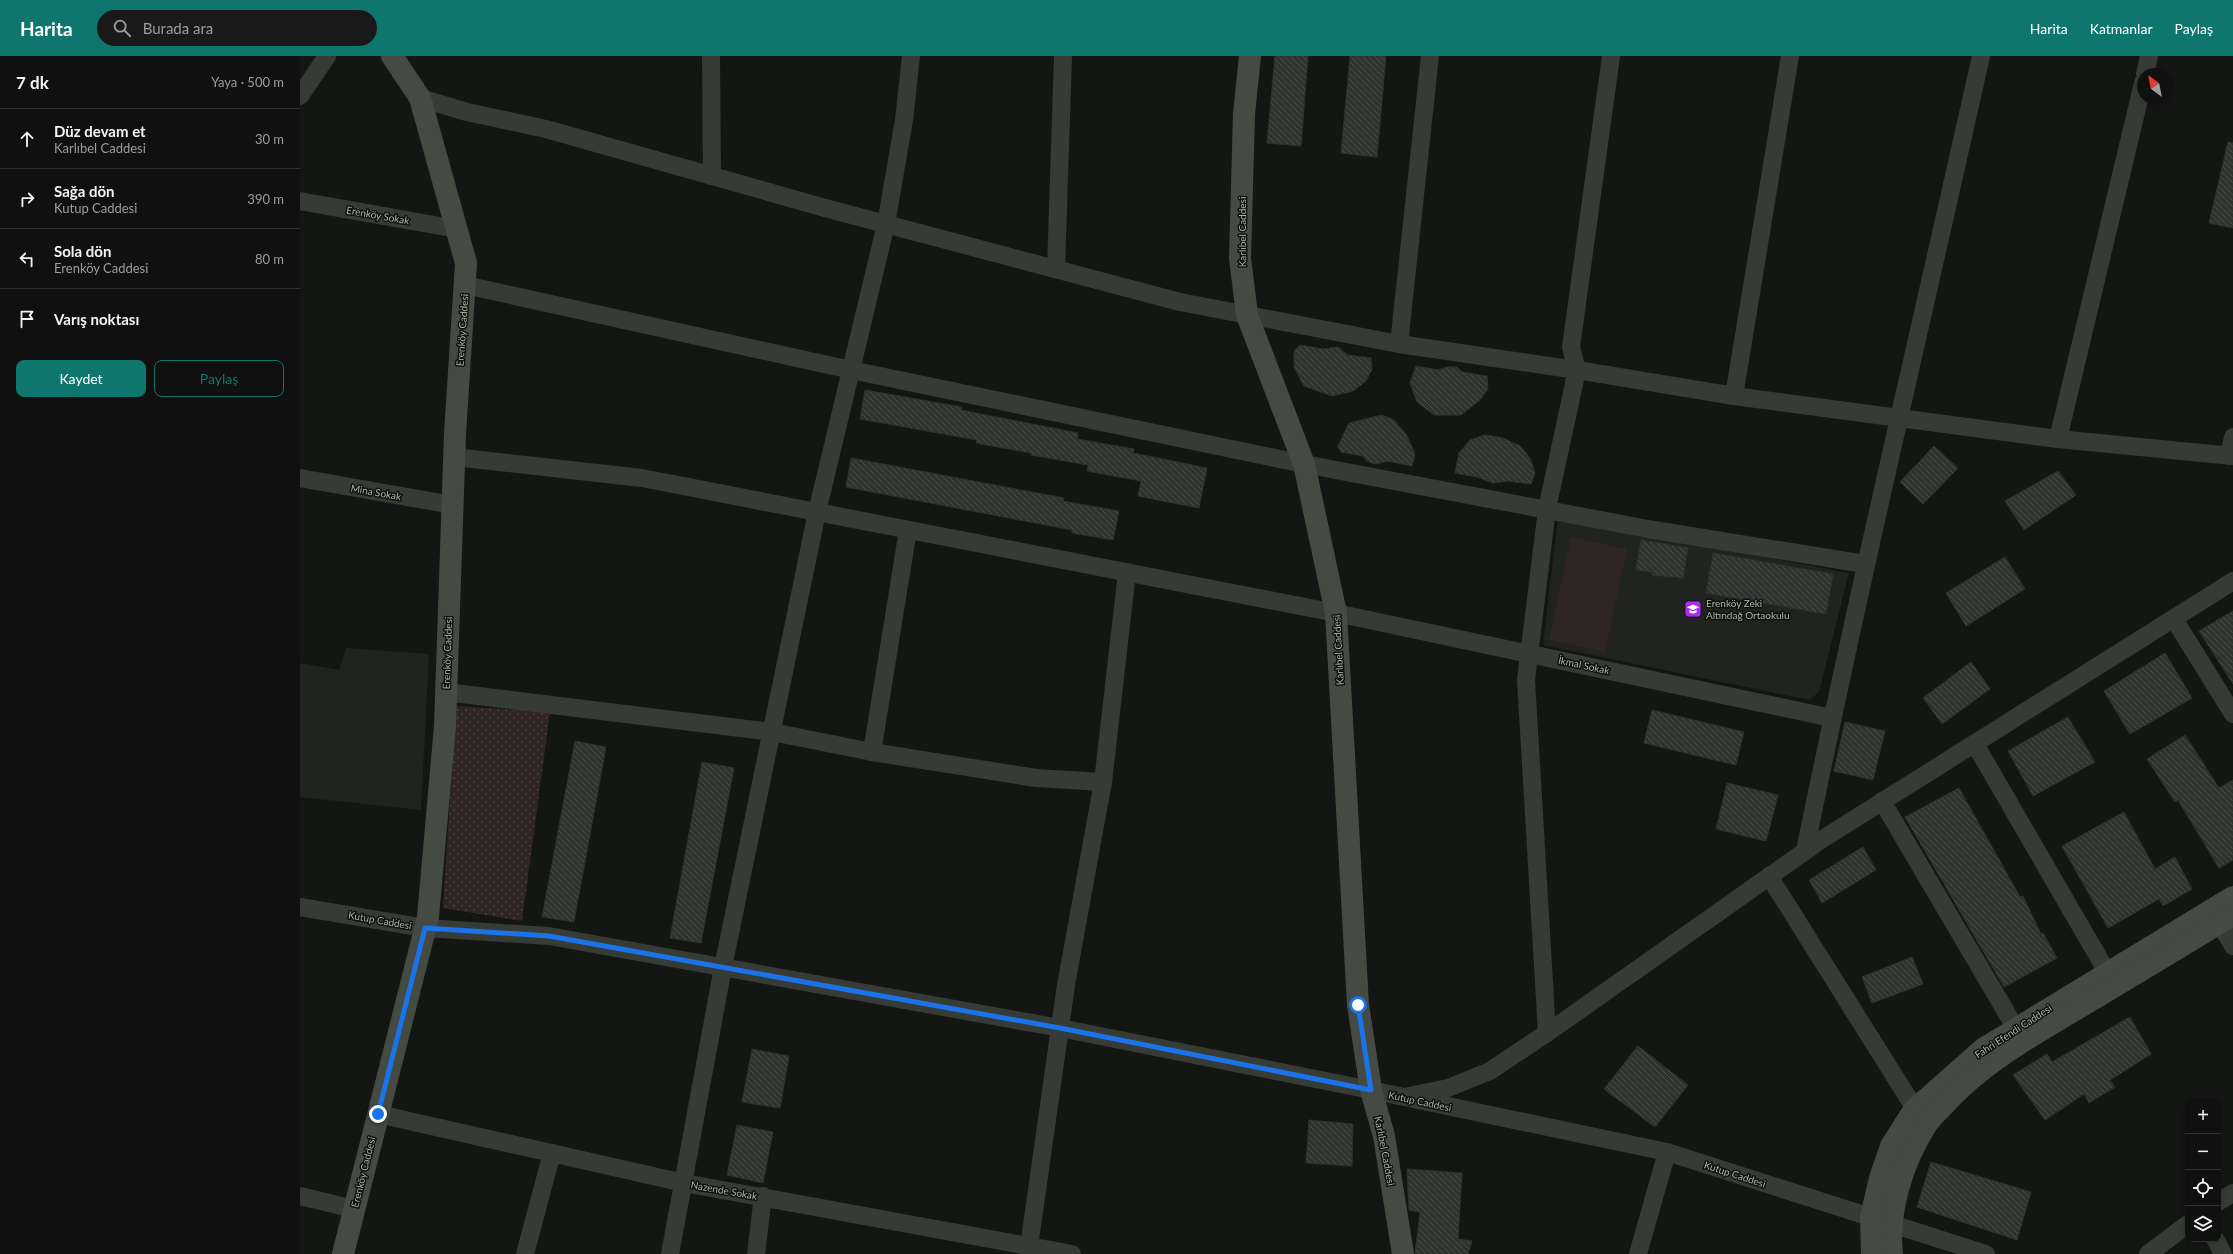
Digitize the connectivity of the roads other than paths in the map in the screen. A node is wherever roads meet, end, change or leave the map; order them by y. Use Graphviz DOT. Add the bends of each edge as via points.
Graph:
graph roads {
  1 [pos="327,56"];
  2 [pos="392,56"];
  3 [pos="711,56"];
  4 [pos="911,56"];
  5 [pos="1063,56"];
  6 [pos="1250,56"];
  7 [pos="1430,56"];
  8 [pos="1611,56"];
  9 [pos="1790,56"];
  10 [pos="1981,56"];
  11 [pos="2150,56"];
  12 [pos="2147,68"];
  13 [pos="300,96"];
  14 [pos="420,98"];
  15 [pos="2138,104"];
  16 [pos="712,176"];
  17 [pos="300,201"];
  18 [pos="886,224"];
  19 [pos="457,229"];
  20 [pos="1056,269"];
  21 [pos="465,285"];
  22 [pos="1247,315"];
  23 [pos="1399,344"];
  24 [pos="851,370"];
  25 [pos="1577,370"];
  26 [pos="1734,396"];
  27 [pos="1900,418"];
  28 [pos="2233,437"];
  29 [pos="2058,439"];
  30 [pos="2231,456"];
  31 [pos="454,457"];
  32 [pos="1304,464"];
  33 [pos="300,478"];
  34 [pos="452,505"];
  35 [pos="1547,509"];
  36 [pos="817,512"];
  37 [pos="908,530"];
  38 [pos="1866,564"];
  39 [pos="1127,572"];
  40 [pos="2233,581"];
  41 [pos="1336,613"];
  42 [pos="2174,619"];
  43 [pos="1531,654"];
  44 [pos="446,692"];
  45 [pos="2233,714"];
  46 [pos="1832,718"];
  47 [pos="772,732"];
  48 [pos="1975,744"];
  49 [pos="872,752"];
  50 [pos="1103,782"];
  51 [pos="1882,801"];
  52 [pos="1805,851"];
  53 [pos="1769,876"];
  54 [pos="2233,897"];
  55 [pos="300,907"];
  56 [pos="2222,916"];
  57 [pos="425,928"];
  58 [pos="2233,946"];
  59 [pos="723,967"];
  60 [pos="2107,972"];
  61 [pos="2015,1027"];
  62 [pos="1060,1028"];
  63 [pos="1547,1033"];
  64 [pos="1371,1090"];
  65 [pos="1402,1097"];
  66 [pos="378,1114"];
  67 [pos="1920,1118"];
  68 [pos="1667,1152"];
  69 [pos="552,1153"];
  70 [pos="684,1183"];
  71 [pos="2233,1193"];
  72 [pos="300,1196"];
  73 [pos="762,1196"];
  74 [pos="2221,1200"];
  75 [pos="354,1209"];
  76 [pos="1870,1217"];
  77 [pos="1892,1225"];
  78 [pos="2185,1226"];
  79 [pos="2216,1242"];
  80 [pos="1028,1251"];
  81 [pos="342,1254"];
  82 [pos="525,1254"];
  83 [pos="670,1254"];
  84 [pos="756,1254"];
  85 [pos="1072,1254"];
  86 [pos="1403,1254"];
  87 [pos="1638,1254"];
  88 [pos="1872,1254"];
  89 [pos="1892,1254"];
  90 [pos="1986,1254"];
  91 [pos="2148,1254"];
  92 [pos="2223,1254"];
  1 -- 13 [label="street"];
  2 -- 14 [label="street, Erenköy Caddesi"];
  3 -- 16 [label="street"];
  4 -- 18 [label="street" via="904,120"];
  5 -- 20 [label="street"];
  6 -- 22 [label="street, Karlıbel Caddesi" via="1244,114 1240,258"];
  7 -- 23 [label="street"];
  8 -- 25 [label="street" via="1571,347"];
  9 -- 26 [label="street"];
  10 -- 27 [label="street"];
  11 -- 12 [label="street"];
  14 -- 16 [label="street" via="467,112 546,129"];
  14 -- 19 [label="street, Erenköy Caddesi"];
  15 -- 29 [label="street"];
  16 -- 18 [label="street"];
  17 -- 19 [label="street, Erenköy Sokak"];
  18 -- 20 [label="street"];
  18 -- 24 [label="street"];
  19 -- 21 [label="street, Erenköy Caddesi" via="466,263"];
  20 -- 22 [label="street" via="1180,302"];
  21 -- 24 [label="street"];
  21 -- 31 [label="street, Erenköy Caddesi"];
  22 -- 23 [label="street"];
  22 -- 32 [label="street, Karlıbel Caddesi"];
  23 -- 25 [label="street"];
  24 -- 32 [label="street"];
  24 -- 36 [label="street"];
  25 -- 26 [label="street"];
  25 -- 35 [label="street"];
  26 -- 27 [label="street"];
  27 -- 29 [label="street"];
  27 -- 38 [label="street"];
  28 -- 30 [label="street"];
  29 -- 30 [label="street"];
  31 -- 34 [label="street, Erenköy Caddesi"];
  31 -- 36 [label="street, İkmal Sokak" via="642,478"];
  32 -- 35 [label="street"];
  32 -- 41 [label="street, Karlıbel Caddesi"];
  33 -- 34 [label="street, Mina Sokak"];
  34 -- 44 [label="street, Erenköy Caddesi"];
  35 -- 38 [label="street" via="1648,529"];
  35 -- 43 [label="street"];
  36 -- 37 [label="street, İkmal Sokak"];
  36 -- 47 [label="street"];
  37 -- 39 [label="street, İkmal Sokak"];
  37 -- 49 [label="street"];
  38 -- 46 [label="street"];
  39 -- 41 [label="street, İkmal Sokak"];
  39 -- 50 [label="street"];
  40 -- 42 [label="street"];
  41 -- 43 [label="street, İkmal Sokak"];
  41 -- 64 [label="street, Karlıbel Caddesi" via="1358,1005"];
  42 -- 45 [label="street"];
  42 -- 48 [label="street"];
  43 -- 46 [label="street, İkmal Sokak"];
  43 -- 63 [label="street" via="1526,680"];
  44 -- 47 [label="street"];
  44 -- 57 [label="street, Erenköy Caddesi" via="430,901"];
  46 -- 52 [label="street"];
  47 -- 49 [label="street"];
  47 -- 59 [label="street"];
  48 -- 51 [label="street"];
  48 -- 60 [label="street"];
  49 -- 50 [label="street" via="1036,778"];
  50 -- 62 [label="street"];
  51 -- 52 [label="street"];
  51 -- 61 [label="street"];
  52 -- 53 [label="street"];
  53 -- 63 [label="street"];
  53 -- 67 [label="street"];
  54 -- 56 [label="street, Fahri Efendi Caddesi"];
  55 -- 57 [label="street, Kutup Caddesi"];
  56 -- 58 [label="street"];
  56 -- 60 [label="street, Fahri Efendi Caddesi"];
  56 -- 67 [label="street, Fahri Efendi Caddesi" via="1991,1062"];
  57 -- 59 [label="street, Kutup Caddesi" via="549,936"];
  57 -- 66 [label="street, Erenköy Caddesi"];
  59 -- 62 [label="street, Kutup Caddesi"];
  59 -- 70 [label="street"];
  60 -- 61 [label="street, Fahri Efendi Caddesi"];
  61 -- 67 [label="street, Fahri Efendi Caddesi" via="1983,1049"];
  62 -- 64 [label="street, Kutup Caddesi"];
  62 -- 80 [label="street"];
  63 -- 65 [label="street" via="1490,1071 1448,1088"];
  64 -- 65 [label="street, Kutup Caddesi"];
  64 -- 86 [label="street, Karlıbel Caddesi" via="1384,1136"];
  65 -- 68 [label="street, Kutup Caddesi"];
  66 -- 69 [label="street, Nazende Sokak"];
  66 -- 75 [label="street, Erenköy Caddesi"];
  67 -- 76 [label="street, Fahri Efendi Caddesi" via="1892,1146"];
  67 -- 77 [label="street, Fahri Efendi Caddesi" via="1913,1149 1898,1192"];
  68 -- 76 [label="street, Kutup Caddesi"];
  68 -- 87 [label="street"];
  69 -- 70 [label="street, Nazende Sokak"];
  69 -- 82 [label="street"];
  70 -- 73 [label="street, Nazende Sokak"];
  70 -- 83 [label="street"];
  71 -- 74 [label="street"];
  72 -- 75 [label="street"];
  73 -- 80 [label="street, Nazende Sokak"];
  73 -- 84 [label="street"];
  75 -- 81 [label="street, Erenköy Caddesi"];
  76 -- 77 [label="street, Kutup Caddesi"];
  76 -- 88 [label="street, Fahri Efendi Caddesi"];
  77 -- 89 [label="street, Fahri Efendi Caddesi"];
  77 -- 90 [label="street, Kutup Caddesi"];
  78 -- 91 [label="street"];
  79 -- 92 [label="street"];
  80 -- 85 [label="street, Nazende Sokak"];
}
